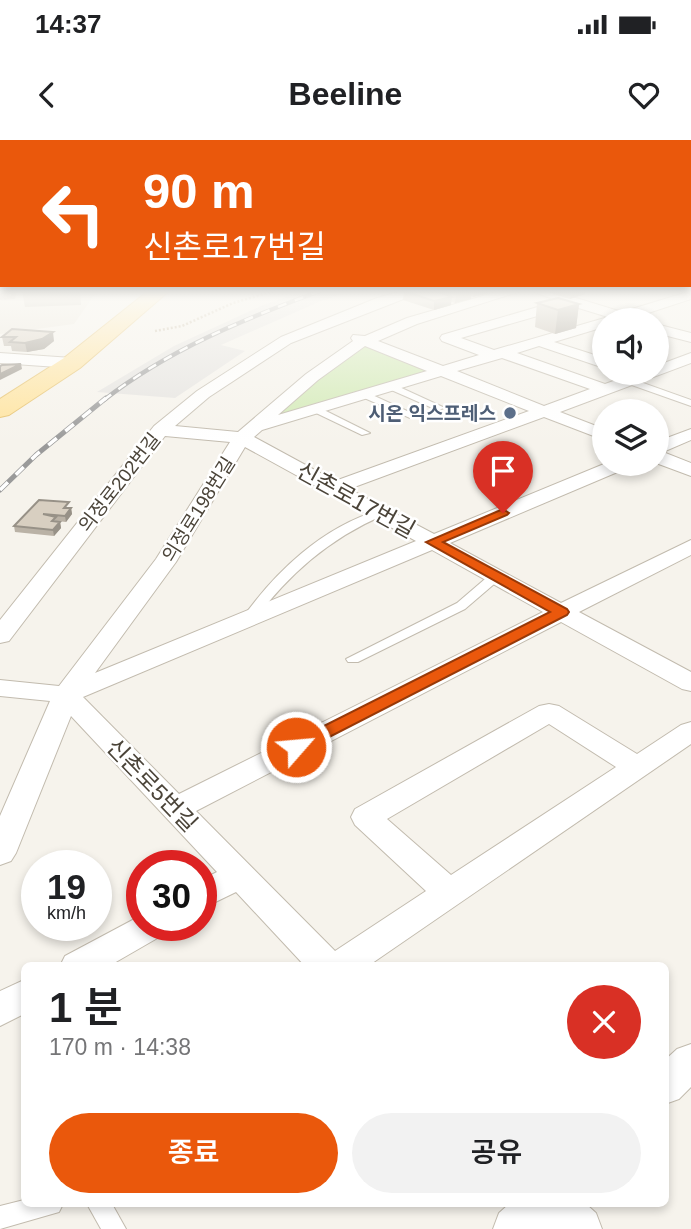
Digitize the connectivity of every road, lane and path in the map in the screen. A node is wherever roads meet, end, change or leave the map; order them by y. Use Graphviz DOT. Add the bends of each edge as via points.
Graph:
graph roads {
  1 [pos="98,342"];
  2 [pos="283,342"];
  3 [pos="364,342"];
  4 [pos="367,342"];
  5 [pos="459,342"];
  6 [pos="541,342"];
  7 [pos="669,352"];
  8 [pos="499,354"];
  9 [pos="690,358"];
  10 [pos="592,359"];
  11 [pos="5,360"];
  12 [pos="72,363"];
  13 [pos="669,365"];
  14 [pos="443,371"];
  15 [pos="614,385"];
  16 [pos="665,385"];
  17 [pos="392,387"];
  18 [pos="604,389"];
  19 [pos="365,395"];
  20 [pos="691,402"];
  21 [pos="440,408"];
  22 [pos="0,410"];
  23 [pos="317,410"];
  24 [pos="543,411"];
  25 [pos="413,416"];
  26 [pos="160,430"];
  27 [pos="592,430"];
  28 [pos="249,433"];
  29 [pos="365,433"];
  30 [pos="691,434"];
  31 [pos="669,443"];
  32 [pos="669,461"];
  33 [pos="691,470"];
  34 [pos="592,476"];
  35 [pos="333,488"];
  36 [pos="380,513"];
  37 [pos="433,542"];
  38 [pos="691,546"];
  39 [pos="496,576"];
  40 [pos="561,612"];
  41 [pos="247,620"];
  42 [pos="0,636"];
  43 [pos="353,659"];
  44 [pos="691,683"];
  45 [pos="0,688"];
  46 [pos="66,695"];
  47 [pos="691,731"];
  48 [pos="637,766"];
  49 [pos="175,809"];
  50 [pos="0,853"];
  51 [pos="239,875"];
  52 [pos="217,888"];
  53 [pos="450,893"];
  54 [pos="126,939"];
  55 [pos="85,962"];
  56 [pos="323,962"];
  57 [pos="346,962"];
  58 [pos="21,998"];
  59 [pos="0,1010"];
  60 [pos="691,1061"];
  61 [pos="669,1082"];
  62 [pos="41,1207"];
  63 [pos="101,1207"];
  64 [pos="538,1207"];
  65 [pos="558,1207"];
  66 [pos="0,1219"];
  67 [pos="114,1229"];
  68 [pos="515,1229"];
  69 [pos="580,1229"];
  1 -- 12 [label="main road"];
  2 -- 26 [label="street, 의정로202번길" via="203,394"];
  3 -- 28 [label="street, 의정로198번길" via="312,377"];
  4 -- 14 [label="street"];
  5 -- 8 [label="street"];
  6 -- 8 [label="street"];
  6 -- 10 [label="street"];
  7 -- 9 [label="street"];
  8 -- 14 [label="street"];
  8 -- 18 [label="street"];
  9 -- 13 [label="street"];
  11 -- 12 [label="street"];
  12 -- 22 [label="main road"];
  14 -- 17 [label="street"];
  14 -- 24 [label="street"];
  15 -- 18 [label="street"];
  16 -- 20 [label="lane"];
  17 -- 19 [label="street"];
  17 -- 21 [label="lane"];
  18 -- 24 [label="street"];
  19 -- 23 [label="street"];
  19 -- 25 [label="lane"];
  23 -- 28 [label="street"];
  23 -- 29 [label="lane"];
  24 -- 27 [label="street"];
  24 -- 35 [label="street"];
  26 -- 28 [label="street, 신촌로17번길"];
  26 -- 42 [label="street, 의정로202번길"];
  28 -- 35 [label="street, 신촌로17번길"];
  28 -- 46 [label="street, 의정로198번길" via="165,562"];
  30 -- 31 [label="street"];
  32 -- 33 [label="street"];
  34 -- 37 [label="street"];
  35 -- 36 [label="street, 신촌로17번길"];
  36 -- 37 [label="street, 신촌로17번길"];
  36 -- 41 [label="lane" via="349,525 308,553 273,585"];
  37 -- 39 [label="street, 신촌로17번길"];
  37 -- 41 [label="street"];
  38 -- 40 [label="street"];
  39 -- 40 [label="street, 신촌로17번길"];
  39 -- 43 [label="lane" via="461,606"];
  40 -- 44 [label="street, 신촌로17번길"];
  40 -- 49 [label="street"];
  41 -- 46 [label="street"];
  45 -- 46 [label="street"];
  46 -- 49 [label="street, 신촌로5번길"];
  46 -- 50 [label="street, 의정로198번길"];
  47 -- 48 [label="street"];
  48 -- 53 [label="street"];
  48 -- 53 [label="street" via="549,712 366,817"];
  49 -- 51 [label="street, 신촌로5번길"];
  51 -- 52 [label="street"];
  51 -- 56 [label="street, 신촌로5번길"];
  53 -- 57 [label="street"];
  54 -- 55 [label="street"];
  58 -- 59 [label="street"];
  60 -- 61 [label="street"];
  62 -- 66 [label="lane"];
  63 -- 67 [label="lane"];
  64 -- 68 [label="street"];
  65 -- 69 [label="street"];
}
